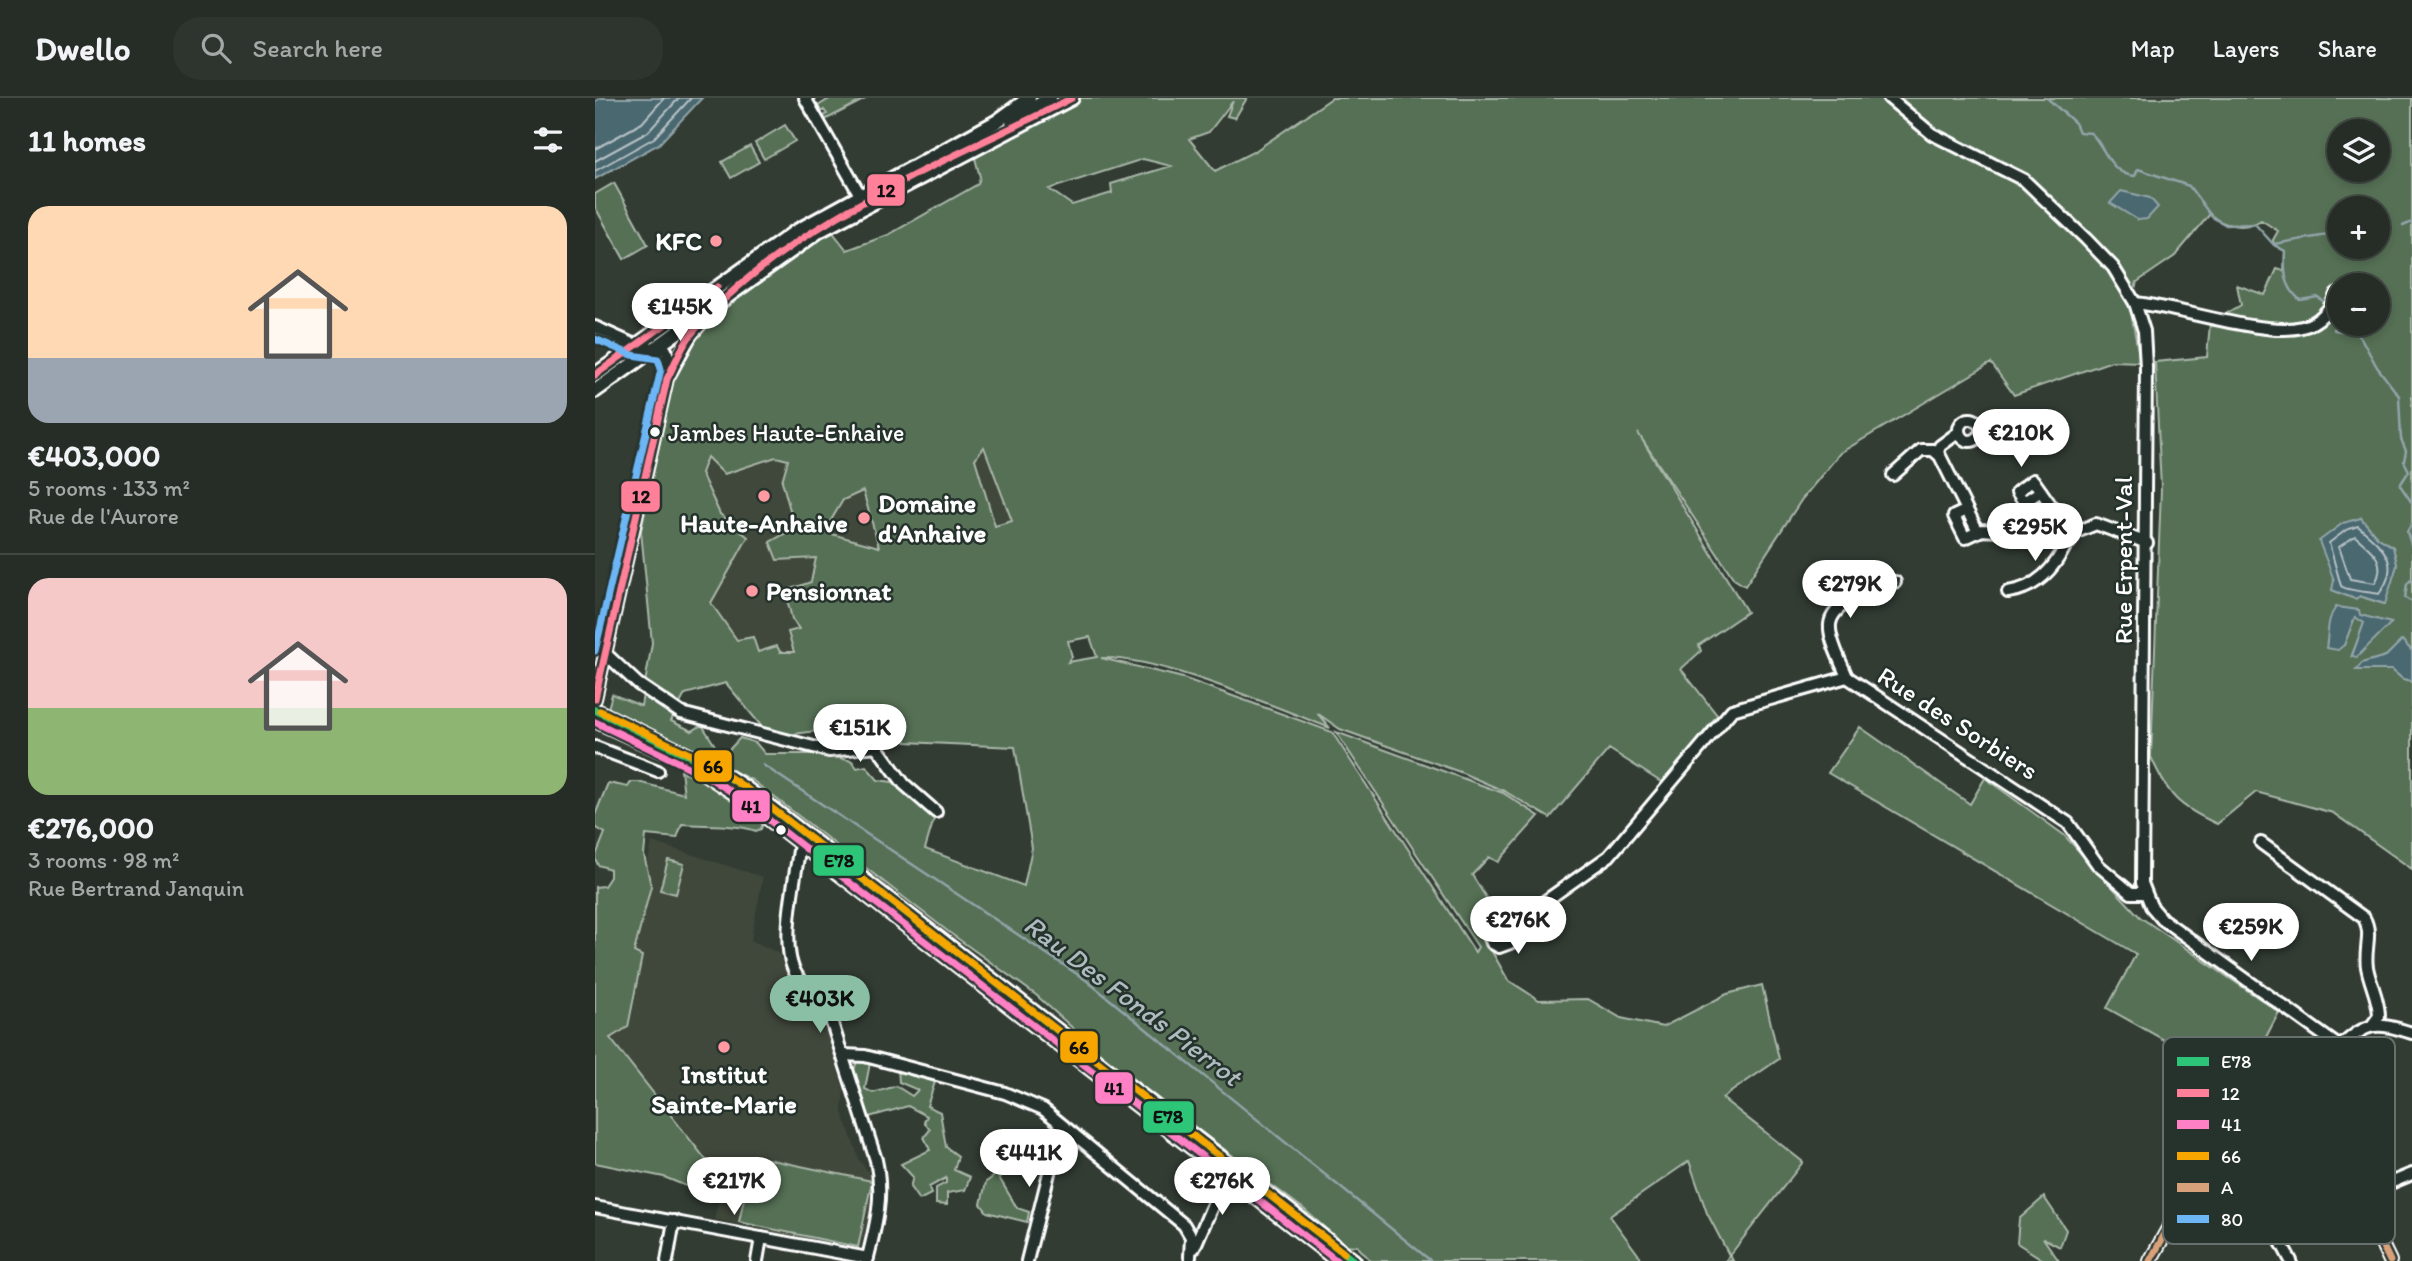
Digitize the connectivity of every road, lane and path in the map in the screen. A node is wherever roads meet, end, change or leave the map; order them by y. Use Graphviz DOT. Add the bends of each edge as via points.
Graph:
graph roads {
  1 [pos="805,98"];
  2 [pos="1029,98"];
  3 [pos="1050,98"];
  4 [pos="1072,98"];
  5 [pos="1889,98"];
  6 [pos="947,163"];
  7 [pos="863,200"];
  8 [pos="727,296"];
  9 [pos="2135,303"];
  10 [pos="2327,310"];
  11 [pos="595,327"];
  12 [pos="635,345"];
  13 [pos="655,347"];
  14 [pos="673,369"];
  15 [pos="595,375"];
  16 [pos="667,379"];
  17 [pos="595,391"];
  18 [pos="1959,432"];
  19 [pos="1938,452"];
  20 [pos="1892,475"];
  21 [pos="2041,491"];
  22 [pos="2061,529"];
  23 [pos="2076,532"];
  24 [pos="2067,543"];
  25 [pos="2147,543"];
  26 [pos="1895,582"];
  27 [pos="2008,592"];
  28 [pos="605,653"];
  29 [pos="1847,677"];
  30 [pos="595,699"];
  31 [pos="595,710"];
  32 [pos="603,720"];
  33 [pos="595,747"];
  34 [pos="658,771"];
  35 [pos="936,812"];
  36 [pos="806,839"];
  37 [pos="2261,843"];
  38 [pos="2145,893"];
  39 [pos="1510,926"];
  40 [pos="2373,1024"];
  41 [pos="2412,1033"];
  42 [pos="2326,1037"];
  43 [pos="2350,1037"];
  44 [pos="843,1055"];
  45 [pos="1061,1125"];
  46 [pos="1229,1168"];
  47 [pos="2412,1174"];
  48 [pos="2395,1181"];
  49 [pos="595,1207"];
  50 [pos="674,1221"];
  51 [pos="761,1238"];
  52 [pos="2163,1238"];
  53 [pos="2282,1244"];
  54 [pos="2382,1244"];
  55 [pos="1190,1259"];
  56 [pos="868,1260"];
  57 [pos="667,1261"];
  58 [pos="757,1261"];
  59 [pos="1027,1261"];
  60 [pos="1338,1261"];
  61 [pos="1354,1261"];
  62 [pos="2150,1261"];
  63 [pos="2291,1261"];
  64 [pos="2390,1261"];
  1 -- 7 [label="street"];
  2 -- 7 [label="main road"];
  3 -- 6 [label="main road"];
  4 -- 6 [label="main road"];
  5 -- 9 [label="street, Rue Erpent-Val" via="1932,134 2024,180 2113,267"];
  6 -- 7 [label="main road"];
  7 -- 8 [label="main road"];
  7 -- 12 [label="main road" via="774,245"];
  8 -- 13 [label="main road"];
  8 -- 14 [label="street" via="691,335"];
  9 -- 10 [label="street" via="2235,322 2302,327"];
  9 -- 25 [label="street, Rue Erpent-Val" via="2144,331 2146,367"];
  11 -- 12 [label="street"];
  12 -- 13 [label="street"];
  12 -- 15 [label="main road"];
  13 -- 14 [label="street" via="666,350"];
  13 -- 16 [label="street" via="666,366"];
  13 -- 17 [label="main road"];
  14 -- 16 [label="street"];
  16 -- 28 [label="street"];
  18 -- 19 [label="street"];
  19 -- 20 [label="street" via="1920,450"];
  19 -- 22 [label="street" via="1972,525 1980,531"];
  21 -- 22 [label="street"];
  22 -- 23 [label="street" via="2074,527"];
  22 -- 24 [label="street" via="2062,541"];
  23 -- 24 [label="street"];
  23 -- 25 [label="street" via="2096,524"];
  24 -- 27 [label="street" via="2043,577 2025,589"];
  25 -- 38 [label="street, Rue Erpent-Val" via="2140,863"];
  26 -- 29 [label="street" via="1833,615 1829,628"];
  28 -- 30 [label="street"];
  28 -- 35 [label="street" via="638,684 681,713 829,751 876,746 904,784"];
  29 -- 38 [label="street, Rue des Sorbiers" via="2068,823 2098,865 2131,893"];
  29 -- 39 [label="street, Rue des Sorbiers" via="1733,710 1609,856"];
  31 -- 32 [label="main road"];
  32 -- 36 [label="main road" via="710,766"];
  33 -- 34 [label="street"];
  36 -- 44 [label="street" via="788,946 795,974 830,1017"];
  36 -- 46 [label="main road"];
  37 -- 40 [label="street" via="2364,918 2369,935 2367,967 2379,1007"];
  38 -- 42 [label="street, Rue Erpent-Val" via="2162,919 2182,935"];
  40 -- 41 [label="street"];
  40 -- 43 [label="street"];
  44 -- 45 [label="street" via="866,1056 1005,1093 1043,1109"];
  44 -- 56 [label="street" via="881,1183"];
  45 -- 55 [label="street" via="1184,1225 1191,1237"];
  45 -- 59 [label="street"];
  46 -- 55 [label="street"];
  46 -- 60 [label="main road"];
  46 -- 61 [label="main road"];
  47 -- 48 [label="street"];
  49 -- 50 [label="street"];
  50 -- 51 [label="street"];
  50 -- 57 [label="street"];
  51 -- 56 [label="street"];
  51 -- 58 [label="street"];
  52 -- 62 [label="street"];
  53 -- 63 [label="street"];
  54 -- 64 [label="street"];
}
